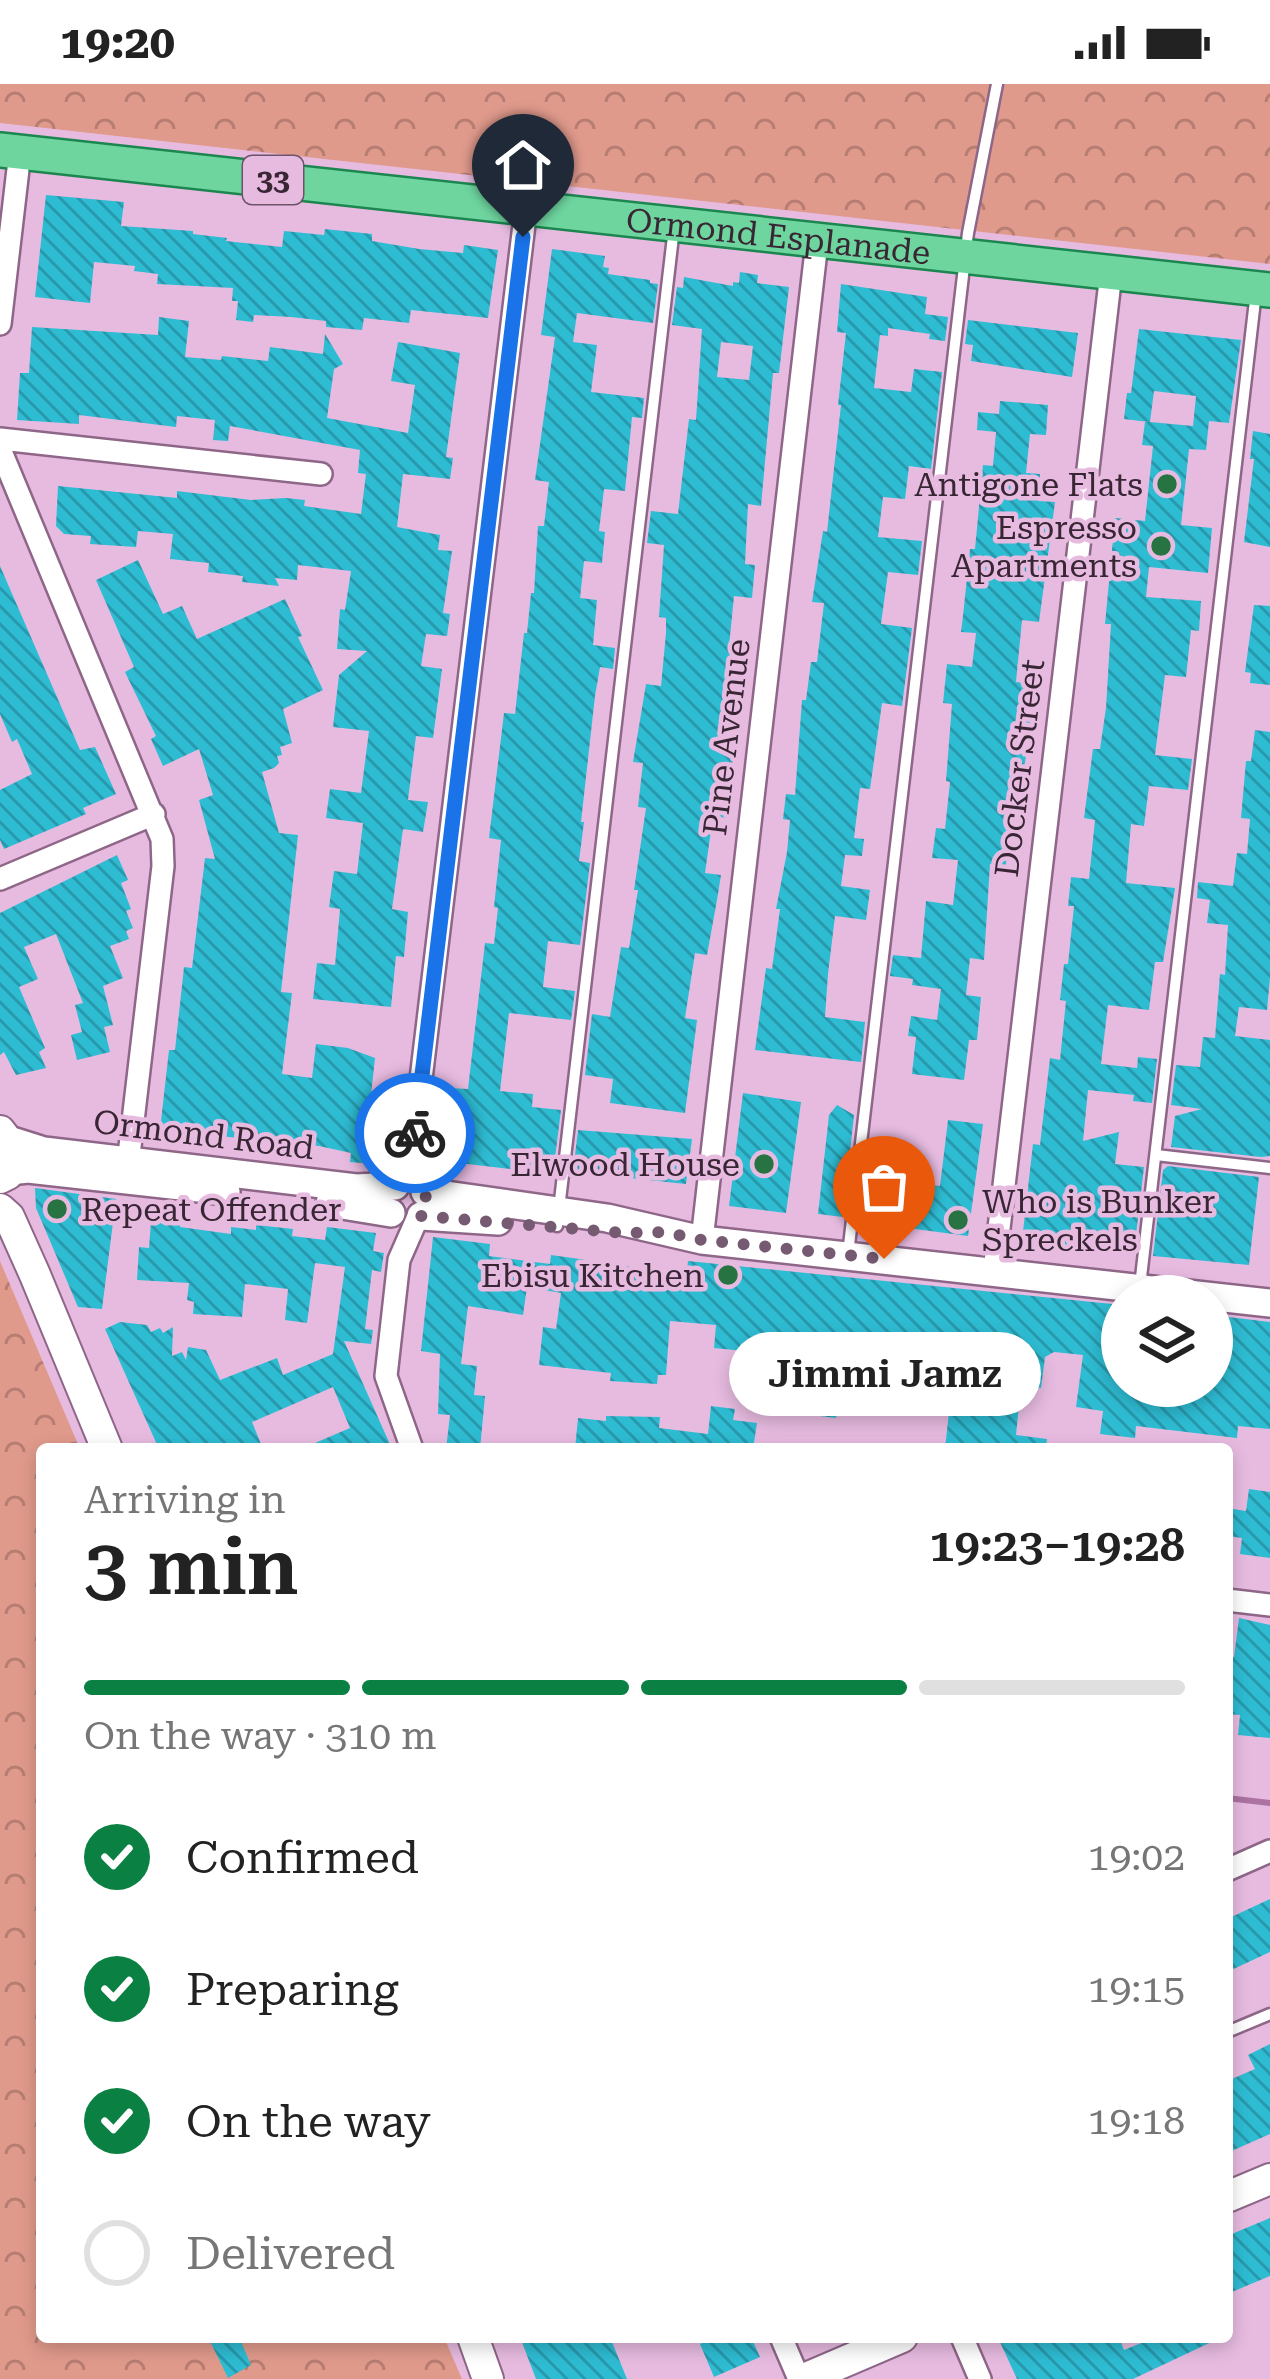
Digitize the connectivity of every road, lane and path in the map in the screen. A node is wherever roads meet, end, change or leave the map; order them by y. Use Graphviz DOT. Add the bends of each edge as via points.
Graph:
graph roads {
  1 [pos="997,84"];
  2 [pos="10,151"];
  3 [pos="526,208"];
  4 [pos="675,225"];
  5 [pos="817,242"];
  6 [pos="965,257"];
  7 [pos="1111,273"];
  8 [pos="1263,289"];
  9 [pos="0,323"];
  10 [pos="0,440"];
  11 [pos="0,449"];
  12 [pos="321,474"];
  13 [pos="154,814"];
  14 [pos="0,879"];
  15 [pos="3,1135"];
  16 [pos="1156,1154"];
  17 [pos="1270,1168"];
  18 [pos="127,1170"];
  19 [pos="5,1175"];
  20 [pos="408,1202"];
  21 [pos="4,1213"];
  22 [pos="558,1219"];
  23 [pos="702,1240"];
  24 [pos="848,1255"];
  25 [pos="994,1270"];
  26 [pos="1141,1275"];
  27 [pos="1101,1282"];
  28 [pos="1233,1298"];
  29 [pos="1270,1303"];
  30 [pos="104,1443"];
  31 [pos="410,1443"];
  32 [pos="1233,1601"];
  33 [pos="1270,1605"];
  34 [pos="1270,1851"];
  35 [pos="1233,1867"];
  36 [pos="1270,2014"];
  37 [pos="1233,2029"];
  38 [pos="1270,2179"];
  39 [pos="1233,2195"];
  40 [pos="475,2343"];
  41 [pos="785,2343"];
  42 [pos="888,2343"];
  43 [pos="965,2343"];
  44 [pos="488,2379"];
  45 [pos="802,2379"];
  46 [pos="980,2379"];
  1 -- 6 [label="lane"];
  2 -- 3 [label="main road, Ormond Esplanade / 33"];
  2 -- 9 [label="street"];
  3 -- 4 [label="main road, Ormond Esplanade / 33"];
  3 -- 20 [label="street"];
  4 -- 5 [label="main road, Ormond Esplanade / 33"];
  4 -- 22 [label="lane"];
  5 -- 6 [label="main road, Ormond Esplanade / 33"];
  5 -- 23 [label="street, Pine Avenue"];
  6 -- 7 [label="main road, Ormond Esplanade / 33"];
  6 -- 24 [label="lane"];
  7 -- 8 [label="main road, Ormond Esplanade / 33"];
  7 -- 25 [label="street, Docker Street"];
  8 -- 16 [label="lane"];
  10 -- 12 [label="street"];
  11 -- 13 [label="street"];
  13 -- 14 [label="street"];
  13 -- 18 [label="street" via="163,866"];
  15 -- 18 [label="street, Ormond Road"];
  15 -- 19 [label="main road"];
  16 -- 17 [label="lane"];
  16 -- 26 [label="lane"];
  18 -- 19 [label="street, Ormond Road"];
  18 -- 20 [label="street, Ormond Road" via="356,1188"];
  19 -- 21 [label="main road"];
  20 -- 22 [label="street, Ormond Road"];
  20 -- 31 [label="street" via="386,1385"];
  21 -- 30 [label="main road"];
  22 -- 23 [label="street, Ormond Road"];
  23 -- 24 [label="street, Ormond Road"];
  24 -- 25 [label="street, Ormond Road"];
  25 -- 27 [label="street, Ormond Road"];
  28 -- 29 [label="street, Ormond Road"];
  32 -- 33 [label="street"];
  34 -- 35 [label="street"];
  36 -- 37 [label="lane"];
  38 -- 39 [label="main road"];
  40 -- 44 [label="main road"];
  41 -- 45 [label="street"];
  42 -- 45 [label="main road"];
  43 -- 46 [label="street"];
}
